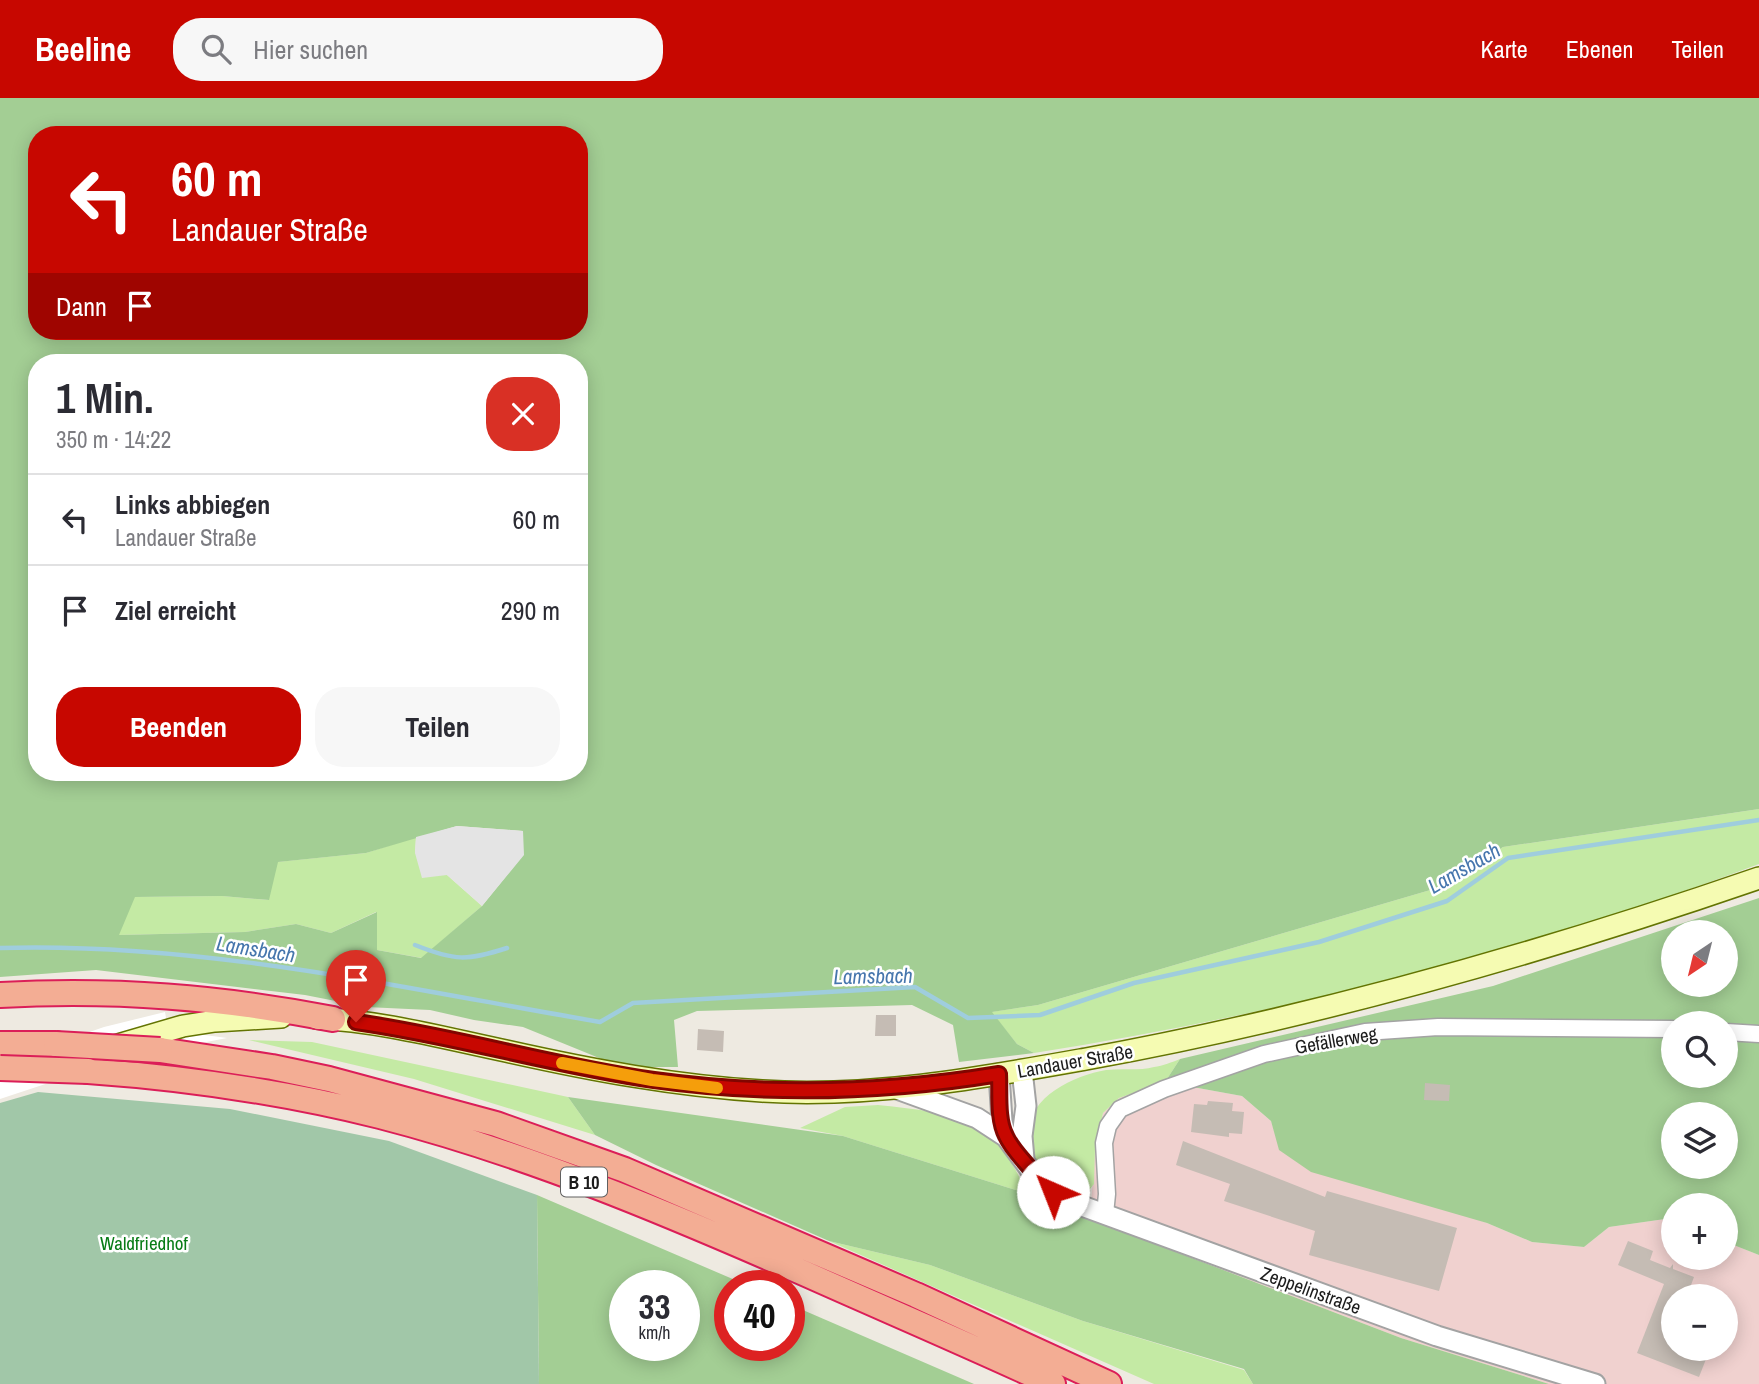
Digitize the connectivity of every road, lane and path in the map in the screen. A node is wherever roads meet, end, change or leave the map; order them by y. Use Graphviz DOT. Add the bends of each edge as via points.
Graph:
graph roads {
  1 [pos="1759,878"];
  2 [pos="0,995"];
  3 [pos="333,1019"];
  4 [pos="1661,1029"];
  5 [pos="1738,1033"];
  6 [pos="1759,1034"];
  7 [pos="0,1044"];
  8 [pos="0,1068"];
  9 [pos="1022,1070"];
  10 [pos="999,1074"];
  11 [pos="0,1079"];
  12 [pos="893,1087"];
  13 [pos="1006,1137"];
  14 [pos="1030,1167"];
  15 [pos="1105,1213"];
  16 [pos="1053,1384"];
  17 [pos="1109,1384"];
  18 [pos="1595,1384"];
  1 -- 9 [label="main road, Landauer Straße" via="1409,988 1195,1039"];
  2 -- 3 [label="highway" via="108,992 193,997"];
  3 -- 11 [label="main road, Landauer Straße" via="248,1018 183,1026"];
  3 -- 12 [label="main road, Landauer Straße" via="589,1069 710,1087 811,1092"];
  4 -- 15 [label="street, Gefällerweg" via="1438,1027 1365,1032 1218,1069 1136,1100 1112,1116 1104,1143"];
  5 -- 6 [label="street"];
  7 -- 17 [label="highway, B 10, bridge" via="160,1051 272,1067 377,1090 496,1125 599,1161 916,1295"];
  8 -- 16 [label="highway, B 10, bridge" via="177,1078 271,1093 381,1117 491,1149 625,1196"];
  9 -- 10 [label="main road, Landauer Straße"];
  9 -- 14 [label="street" via="1026,1106 1022,1136"];
  10 -- 12 [label="main road, Landauer Straße"];
  10 -- 13 [label="street"];
  12 -- 13 [label="street" via="977,1118"];
  13 -- 14 [label="street, Zeppelinstraße"];
  14 -- 15 [label="street, Zeppelinstraße" via="1053,1192"];
  15 -- 18 [label="street, Zeppelinstraße" via="1437,1336"];
}
